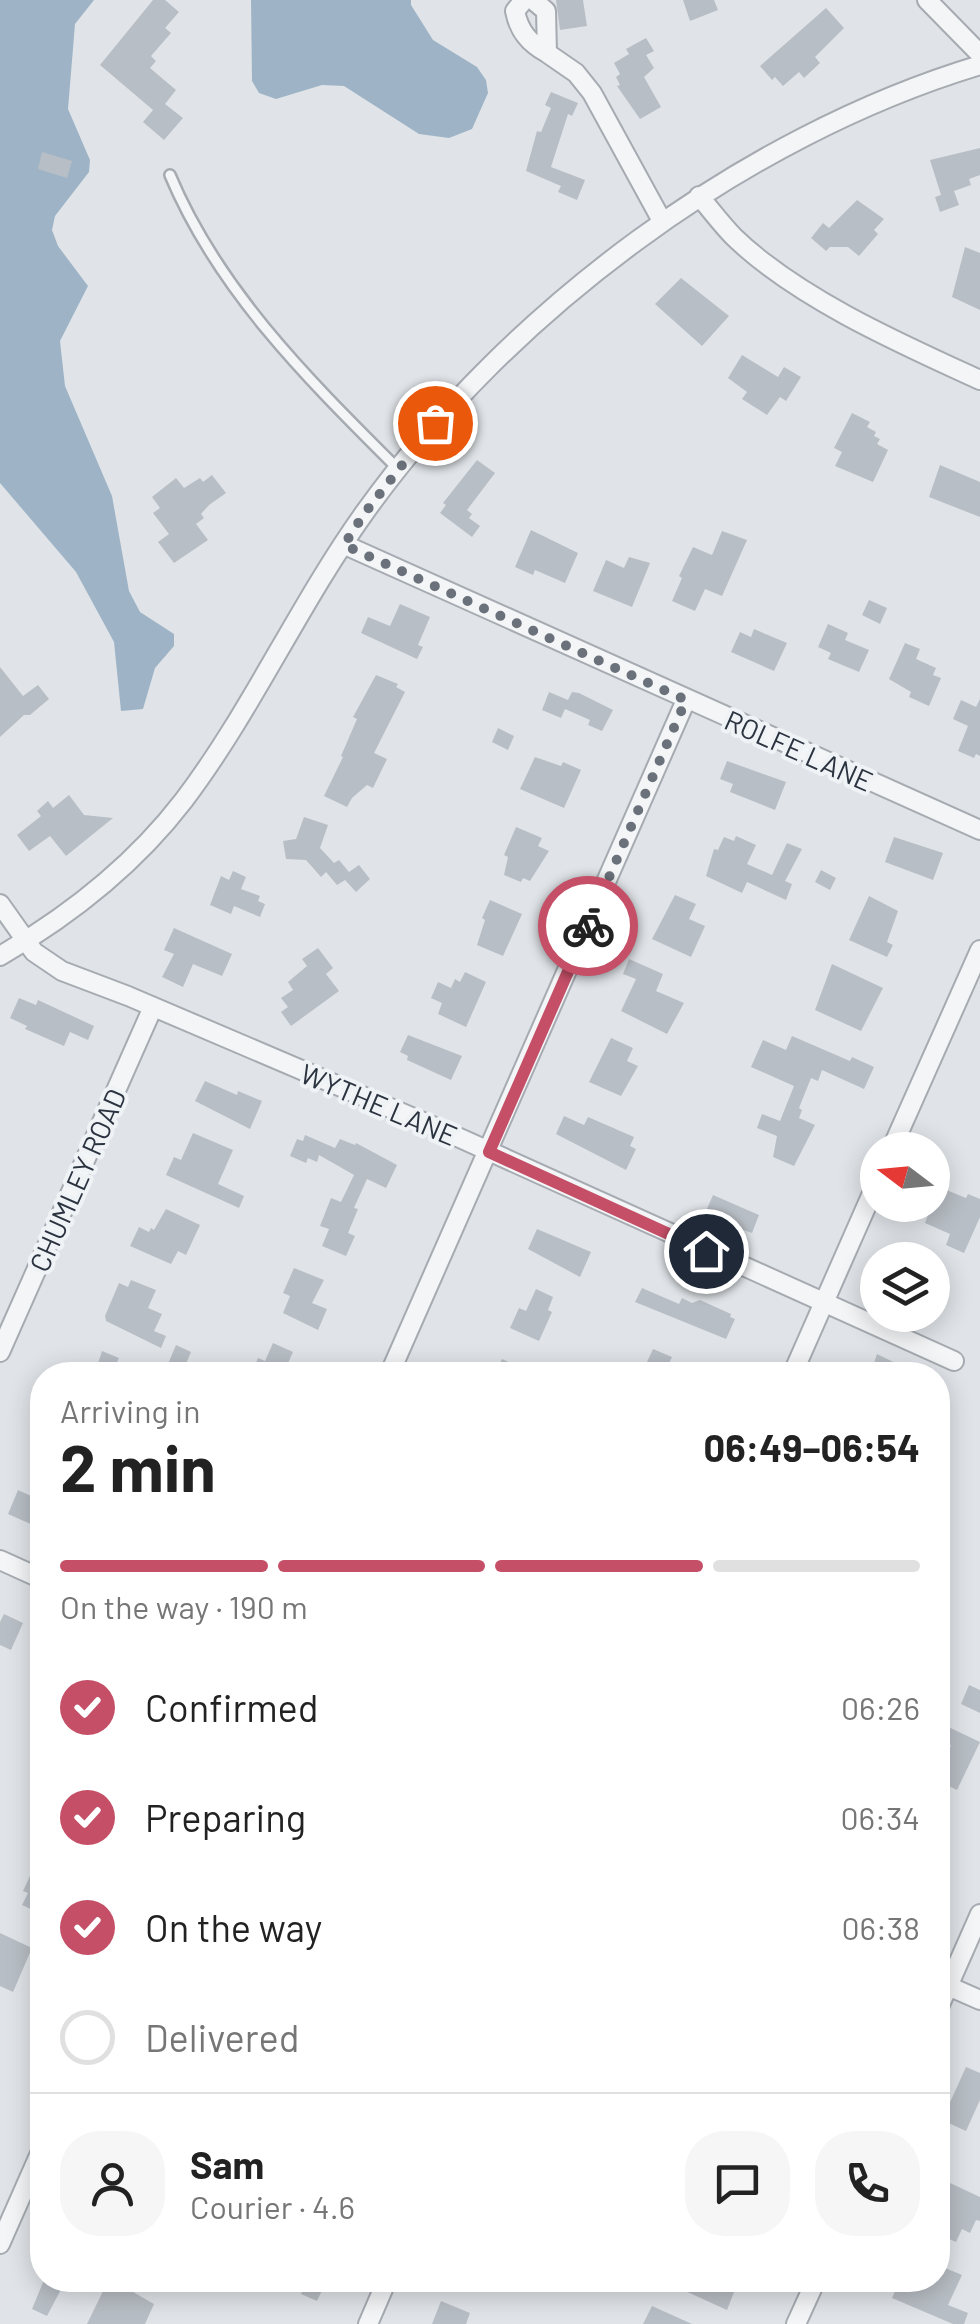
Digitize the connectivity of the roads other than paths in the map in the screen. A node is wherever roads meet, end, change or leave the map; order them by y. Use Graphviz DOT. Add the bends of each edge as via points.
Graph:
graph roads {
  1 [pos="524,0"];
  2 [pos="533,0"];
  3 [pos="927,0"];
  4 [pos="547,53"];
  5 [pos="980,54"];
  6 [pos="980,65"];
  7 [pos="170,176"];
  8 [pos="699,196"];
  9 [pos="662,221"];
  10 [pos="980,380"];
  11 [pos="398,469"];
  12 [pos="344,545"];
  13 [pos="686,700"];
  14 [pos="980,830"];
  15 [pos="0,904"];
  16 [pos="26,941"];
  17 [pos="980,950"];
  18 [pos="0,956"];
  19 [pos="154,1006"];
  20 [pos="899,1132"];
  21 [pos="489,1152"];
  22 [pos="860,1221"];
  23 [pos="823,1304"];
  24 [pos="0,1352"];
  25 [pos="954,1361"];
  26 [pos="395,1362"];
  27 [pos="798,1362"];
  28 [pos="0,1560"];
  29 [pos="30,1574"];
  30 [pos="980,1914"];
  31 [pos="950,1970"];
  32 [pos="950,1986"];
  33 [pos="980,2000"];
  34 [pos="30,2176"];
  35 [pos="0,2244"];
  36 [pos="382,2292"];
  37 [pos="811,2292"];
  38 [pos="368,2324"];
  39 [pos="796,2324"];
  1 -- 4 [label="street" via="516,10 518,25"];
  2 -- 4 [label="street" via="546,11"];
  3 -- 5 [label="street"];
  4 -- 9 [label="street" via="592,93"];
  6 -- 8 [label="street" via="842,118"];
  7 -- 11 [label="lane" via="227,282"];
  8 -- 9 [label="street"];
  8 -- 10 [label="street" via="733,236 796,285"];
  9 -- 11 [label="street" via="496,360"];
  11 -- 12 [label="street"];
  12 -- 13 [label="street, ROLFE LANE"];
  12 -- 16 [label="street" via="182,802 80,905"];
  13 -- 14 [label="street, ROLFE LANE"];
  13 -- 21 [label="street"];
  15 -- 16 [label="street, WYTHE LANE"];
  16 -- 18 [label="street"];
  16 -- 19 [label="street, WYTHE LANE" via="62,972"];
  17 -- 20 [label="street"];
  19 -- 21 [label="street, WYTHE LANE"];
  19 -- 24 [label="street, CHUMLEY ROAD"];
  21 -- 23 [label="street, WYTHE LANE"];
  21 -- 26 [label="street"];
  22 -- 23 [label="street"];
  23 -- 25 [label="street, WYTHE LANE"];
  23 -- 27 [label="street"];
  28 -- 29 [label="street"];
  30 -- 31 [label="street"];
  32 -- 33 [label="street"];
  34 -- 35 [label="street"];
  36 -- 38 [label="street"];
  37 -- 39 [label="street"];
}
